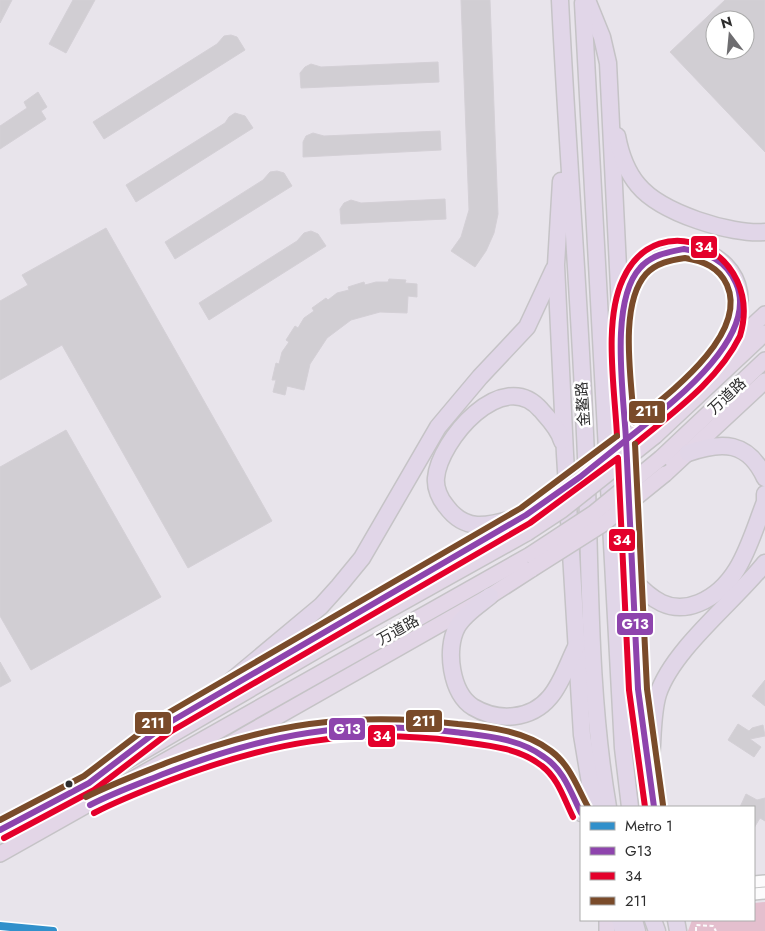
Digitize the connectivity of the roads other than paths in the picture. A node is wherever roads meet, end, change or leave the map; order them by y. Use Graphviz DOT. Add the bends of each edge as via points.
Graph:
graph roads {
  1 [pos="560,0"];
  2 [pos="585,0"];
  3 [pos="608,102"];
  4 [pos="567,144"];
  5 [pos="765,232"];
  6 [pos="556,265"];
  7 [pos="765,314"];
  8 [pos="621,328"];
  9 [pos="765,332"];
  10 [pos="765,360"];
  11 [pos="708,368"];
  12 [pos="765,381"];
  13 [pos="688,453"];
  14 [pos="565,454"];
  15 [pos="765,478"];
  16 [pos="765,494"];
  17 [pos="526,515"];
  18 [pos="531,562"];
  19 [pos="765,563"];
  20 [pos="632,579"];
  21 [pos="490,596"];
  22 [pos="577,644"];
  23 [pos="212,697"];
  24 [pos="191,762"];
  25 [pos="649,781"];
  26 [pos="90,783"];
  27 [pos="103,798"];
  28 [pos="594,806"];
  29 [pos="608,806"];
  30 [pos="630,806"];
  31 [pos="654,806"];
  32 [pos="580,811"];
  33 [pos="0,830"];
  34 [pos="0,854"];
  1 -- 4 [label="highway, 金鳌路"];
  2 -- 3 [label="highway" via="602,37 608,63"];
  2 -- 30 [label="highway, 金鳌路" via="621,713"];
  3 -- 5 [label="highway" via="620,148 638,186 659,203 697,219 740,232"];
  3 -- 8 [label="highway"];
  4 -- 6 [label="highway"];
  4 -- 29 [label="highway, 金鳌路" via="585,432 595,698"];
  6 -- 14 [label="highway"];
  6 -- 23 [label="highway" via="527,327 438,427 362,558 321,606"];
  7 -- 11 [label="main road"];
  8 -- 11 [label="highway" via="627,289 640,268 656,255 672,251 692,248 708,252 732,273 740,302 734,330"];
  8 -- 20 [label="highway"];
  9 -- 26 [label="main road, 万道路, bridge" via="655,436 594,486 527,533 326,645"];
  10 -- 18 [label="main road, 万道路, bridge" via="661,458"];
  11 -- 17 [label="main road, bridge" via="589,471"];
  12 -- 13 [label="main road"];
  13 -- 15 [label="highway" via="722,444 735,447 754,460"];
  13 -- 18 [label="main road, bridge" via="603,524"];
  14 -- 17 [label="highway" via="561,437 538,406 525,397 510,396 484,404 439,463 435,480 440,498 451,514 464,522 478,525"];
  14 -- 22 [label="highway"];
  16 -- 20 [label="highway" via="765,502 743,559 730,581 713,597 692,606 672,608 657,602"];
  17 -- 23 [label="main road"];
  18 -- 21 [label="main road"];
  18 -- 27 [label="main road, 万道路"];
  19 -- 25 [label="highway" via="669,669 658,695"];
  20 -- 25 [label="highway" via="641,738"];
  21 -- 22 [label="highway" via="457,627 451,643 450,666 464,697 473,707 517,718 531,712 549,698 559,684"];
  21 -- 24 [label="main road" via="231,743"];
  22 -- 28 [label="highway" via="582,735"];
  23 -- 26 [label="main road" via="165,725"];
  24 -- 27 [label="main road"];
  24 -- 32 [label="highway" via="293,732 331,727 416,726 529,747 560,770"];
  25 -- 31 [label="highway"];
  26 -- 33 [label="main road, 万道路"];
  27 -- 34 [label="main road, 万道路"];
}
